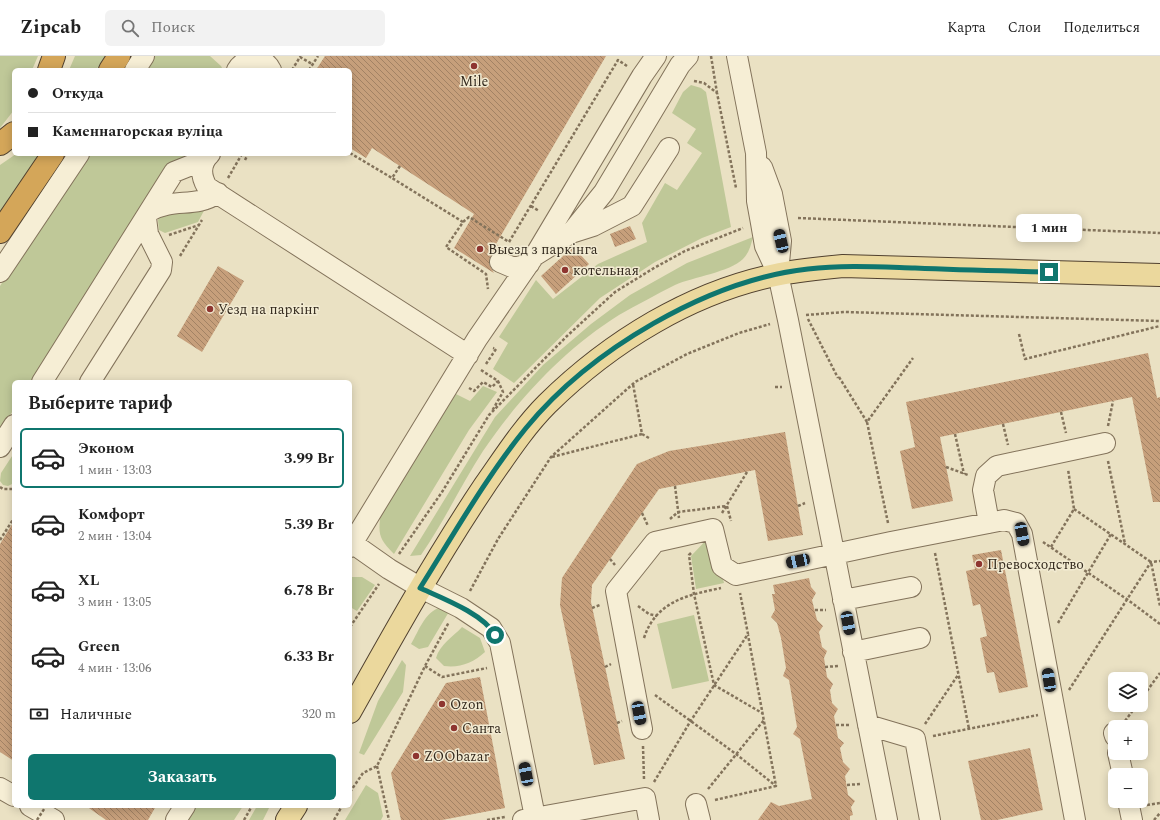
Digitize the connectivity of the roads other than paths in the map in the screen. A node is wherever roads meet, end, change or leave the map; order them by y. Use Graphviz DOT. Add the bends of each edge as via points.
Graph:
graph roads {
  1 [pos="54,56"];
  2 [pos="119,56"];
  3 [pos="144,56"];
  4 [pos="656,56"];
  5 [pos="688,56"];
  6 [pos="737,56"];
  7 [pos="50,68"];
  8 [pos="111,68"];
  9 [pos="136,68"];
  10 [pos="12,135"];
  11 [pos="0,144"];
  12 [pos="669,148"];
  13 [pos="52,156"];
  14 [pos="78,156"];
  15 [pos="207,157"];
  16 [pos="604,192"];
  17 [pos="218,193"];
  18 [pos="621,212"];
  19 [pos="148,215"];
  20 [pos="0,232"];
  21 [pos="571,233"];
  22 [pos="532,260"];
  23 [pos="500,262"];
  24 [pos="0,272"];
  25 [pos="778,274"];
  26 [pos="1160,275"];
  27 [pos="468,355"];
  28 [pos="43,380"];
  29 [pos="91,380"];
  30 [pos="12,428"];
  31 [pos="1105,443"];
  32 [pos="0,447"];
  33 [pos="989,523"];
  34 [pos="352,543"];
  35 [pos="352,546"];
  36 [pos="834,553"];
  37 [pos="911,587"];
  38 [pos="420,588"];
  39 [pos="843,600"];
  40 [pos="920,638"];
  41 [pos="853,652"];
  42 [pos="352,708"];
  43 [pos="868,725"];
  44 [pos="642,729"];
  45 [pos="0,788"];
  46 [pos="12,795"];
  47 [pos="33,808"];
  48 [pos="184,808"];
  49 [pos="295,808"];
  50 [pos="1129,808"];
  51 [pos="529,819"];
  52 [pos="54,820"];
  53 [pos="176,820"];
  54 [pos="287,820"];
  55 [pos="649,820"];
  56 [pos="887,820"];
  57 [pos="930,820"];
  58 [pos="1075,820"];
  59 [pos="1132,820"];
  1 -- 7 [label="highway"];
  2 -- 8 [label="highway"];
  3 -- 9 [label="lane"];
  4 -- 22 [label="lane"];
  5 -- 16 [label="lane" via="680,65"];
  6 -- 25 [label="lane" via="756,153 757,201 765,246"];
  10 -- 11 [label="highway"];
  12 -- 18 [label="lane" via="632,206"];
  13 -- 20 [label="highway"];
  14 -- 24 [label="lane"];
  15 -- 17 [label="lane" via="201,177 207,187"];
  15 -- 19 [label="lane" via="174,172"];
  16 -- 18 [label="lane" via="604,204 609,210"];
  16 -- 21 [label="lane"];
  17 -- 19 [label="lane" via="198,203 169,203"];
  17 -- 27 [label="lane"];
  18 -- 21 [label="lane" via="593,226"];
  19 -- 28 [label="lane"];
  19 -- 29 [label="lane" via="148,234 162,262 161,270"];
  21 -- 22 [label="lane"];
  22 -- 23 [label="lane" via="514,268"];
  22 -- 27 [label="lane"];
  25 -- 26 [label="main road" via="843,266"];
  25 -- 36 [label="lane" via="797,318"];
  25 -- 38 [label="main road" via="718,292 674,312 639,331 566,386 526,428 470,508"];
  27 -- 34 [label="lane"];
  30 -- 32 [label="lane"];
  31 -- 33 [label="lane" via="996,466 986,476 983,490"];
  33 -- 36 [label="lane"];
  33 -- 58 [label="lane" via="1004,520 1016,523 1022,534"];
  35 -- 38 [label="lane"];
  36 -- 39 [label="lane"];
  36 -- 44 [label="lane" via="737,580 722,566 713,529 655,542 616,591"];
  37 -- 39 [label="lane"];
  38 -- 42 [label="main road"];
  38 -- 51 [label="lane" via="461,608 491,628 500,643"];
  39 -- 41 [label="lane"];
  40 -- 41 [label="lane"];
  41 -- 43 [label="lane"];
  43 -- 56 [label="lane"];
  43 -- 57 [label="lane" via="915,739"];
  45 -- 46 [label="lane"];
  47 -- 52 [label="lane"];
  48 -- 53 [label="lane"];
  49 -- 54 [label="main road"];
  50 -- 59 [label="lane"];
  51 -- 55 [label="lane" via="645,798"];
}
